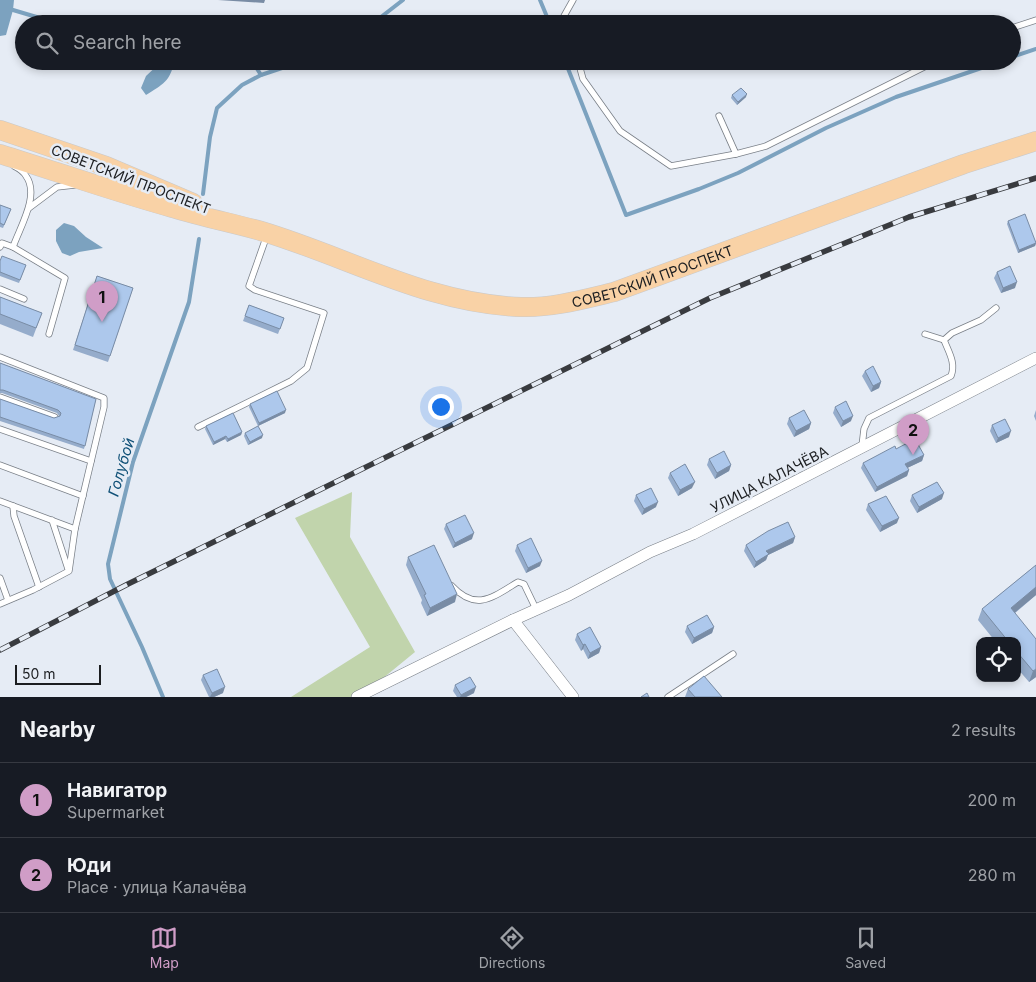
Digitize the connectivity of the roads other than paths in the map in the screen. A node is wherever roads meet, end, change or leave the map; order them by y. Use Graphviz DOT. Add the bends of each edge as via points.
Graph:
graph roads {
  1 [pos="573,0"];
  2 [pos="565,15"];
  3 [pos="1036,20"];
  4 [pos="1021,25"];
  5 [pos="580,70"];
  6 [pos="918,70"];
  7 [pos="719,116"];
  8 [pos="0,130"];
  9 [pos="1036,141"];
  10 [pos="736,154"];
  11 [pos="0,155"];
  12 [pos="90,183"];
  13 [pos="29,208"];
  14 [pos="265,232"];
  15 [pos="13,246"];
  16 [pos="0,247"];
  17 [pos="0,289"];
  18 [pos="24,299"];
  19 [pos="996,308"];
  20 [pos="50,334"];
  21 [pos="925,334"];
  22 [pos="944,340"];
  23 [pos="0,358"];
  24 [pos="1036,358"];
  25 [pos="0,397"];
  26 [pos="55,417"];
  27 [pos="198,427"];
  28 [pos="0,429"];
  29 [pos="862,448"];
  30 [pos="91,461"];
  31 [pos="0,465"];
  32 [pos="83,496"];
  33 [pos="0,502"];
  34 [pos="14,506"];
  35 [pos="52,520"];
  36 [pos="75,529"];
  37 [pos="69,571"];
  38 [pos="0,578"];
  39 [pos="448,579"];
  40 [pos="39,587"];
  41 [pos="8,600"];
  42 [pos="0,604"];
  43 [pos="536,610"];
  44 [pos="513,620"];
  45 [pos="733,654"];
  46 [pos="357,697"];
  47 [pos="573,697"];
  48 [pos="668,697"];
  1 -- 2 [label="lane"];
  3 -- 4 [label="lane"];
  5 -- 10 [label="lane" via="583,79 620,131 671,166"];
  6 -- 10 [label="lane" via="766,146"];
  7 -- 10 [label="lane"];
  8 -- 14 [label="main road, СОВЕТСКИЙ ПРОСПЕКТ" via="106,166"];
  9 -- 14 [label="main road, СОВЕТСКИЙ ПРОСПЕКТ" via="964,164 622,289 561,305 522,308 428,292"];
  11 -- 12 [label="main road, СОВЕТСКИЙ ПРОСПЕКТ"];
  11 -- 13 [label="lane" via="27,176 31,192"];
  12 -- 13 [label="lane" via="57,187"];
  12 -- 14 [label="main road, СОВЕТСКИЙ ПРОСПЕКТ"];
  13 -- 15 [label="lane"];
  14 -- 27 [label="lane" via="249,286 324,314 307,368 291,382"];
  15 -- 16 [label="lane" via="2,242"];
  15 -- 20 [label="lane" via="65,278"];
  17 -- 18 [label="lane"];
  19 -- 22 [label="lane"];
  21 -- 22 [label="lane"];
  22 -- 29 [label="lane" via="953,362 951,376 869,418"];
  23 -- 30 [label="lane" via="104,398"];
  24 -- 29 [label="street, УЛИЦА КАЛАЧЁВА"];
  25 -- 26 [label="lane"];
  28 -- 30 [label="lane"];
  29 -- 43 [label="street, УЛИЦА КАЛАЧЁВА"];
  30 -- 32 [label="lane"];
  31 -- 32 [label="lane"];
  32 -- 36 [label="lane"];
  33 -- 34 [label="lane"];
  34 -- 35 [label="lane"];
  34 -- 40 [label="lane" via="14,516"];
  35 -- 36 [label="lane"];
  35 -- 37 [label="lane"];
  36 -- 37 [label="lane"];
  37 -- 40 [label="lane"];
  38 -- 41 [label="lane"];
  39 -- 43 [label="lane" via="460,594 470,600 482,600 518,582 524,584"];
  40 -- 41 [label="lane"];
  41 -- 42 [label="lane"];
  43 -- 44 [label="street, УЛИЦА КАЛАЧЁВА"];
  44 -- 46 [label="street, УЛИЦА КАЛАЧЁВА"];
  44 -- 47 [label="street"];
  45 -- 48 [label="lane"];
}
